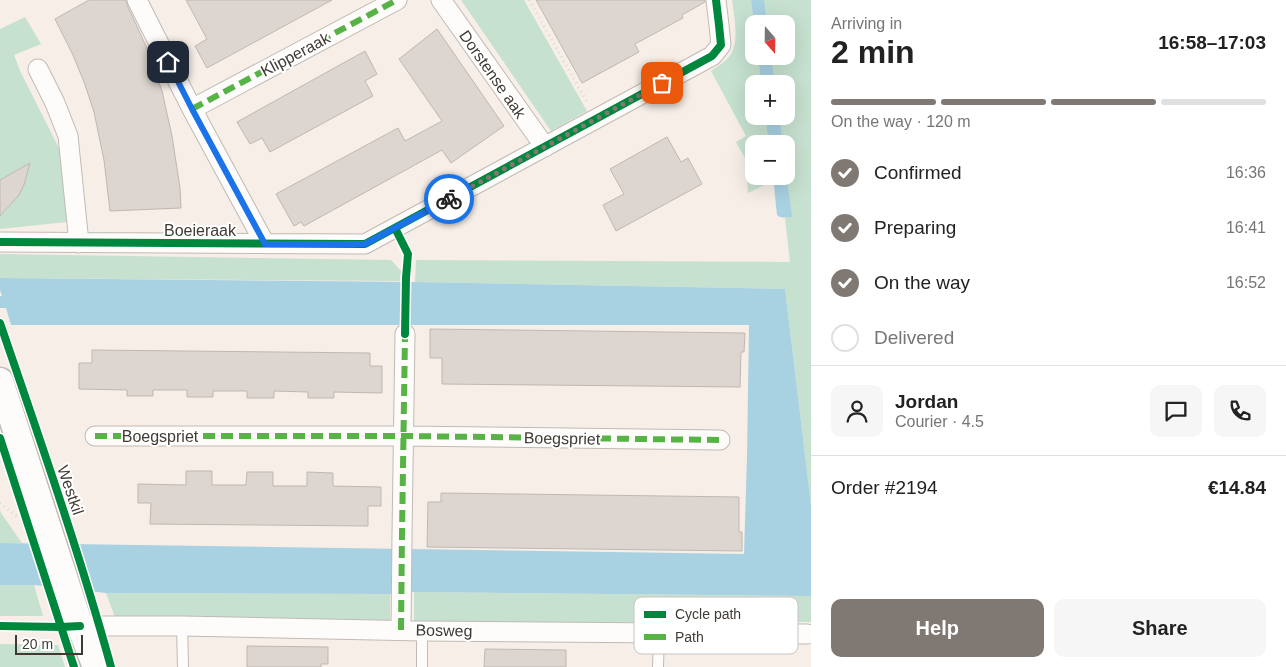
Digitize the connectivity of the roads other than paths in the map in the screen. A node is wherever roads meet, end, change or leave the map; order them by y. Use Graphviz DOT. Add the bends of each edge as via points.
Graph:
graph roads {
  1 [pos="137,0"];
  2 [pos="397,0"];
  3 [pos="441,0"];
  4 [pos="716,0"];
  5 [pos="38,69"];
  6 [pos="192,109"];
  7 [pos="545,147"];
  8 [pos="0,242"];
  9 [pos="79,243"];
  10 [pos="265,244"];
  11 [pos="405,334"];
  12 [pos="0,381"];
  13 [pos="95,436"];
  14 [pos="404,436"];
  15 [pos="720,440"];
  16 [pos="77,615"];
  17 [pos="182,626"];
  18 [pos="402,630"];
  19 [pos="422,630"];
  20 [pos="634,633"];
  21 [pos="798,634"];
  22 [pos="807,634"];
  23 [pos="658,654"];
  24 [pos="85,667"];
  25 [pos="96,667"];
  26 [pos="182,667"];
  27 [pos="422,667"];
  28 [pos="658,667"];
  1 -- 6 [label="street"];
  2 -- 6 [label="street, Klipperaak"];
  3 -- 7 [label="street, Dorstense aak"];
  4 -- 7 [label="street, Boeieraak" via="721,45 712,56"];
  5 -- 9 [label="street" via="68,136"];
  6 -- 10 [label="street"];
  7 -- 10 [label="street, Boeieraak" via="365,244"];
  8 -- 9 [label="street, Boeieraak"];
  9 -- 10 [label="street, Boeieraak"];
  11 -- 14 [label="street"];
  12 -- 16 [label="street, Westkil"];
  13 -- 14 [label="street, Boegspriet"];
  14 -- 15 [label="street, Boegspriet"];
  14 -- 18 [label="street"];
  16 -- 17 [label="street, Bosweg"];
  16 -- 24 [label="street, Westkil"];
  16 -- 25 [label="street, Westkil"];
  17 -- 18 [label="street, Bosweg"];
  17 -- 26 [label="lane"];
  18 -- 19 [label="street, Bosweg"];
  19 -- 20 [label="street, Bosweg"];
  19 -- 27 [label="lane"];
  21 -- 22 [label="street, Bosweg"];
  23 -- 28 [label="lane"];
}
